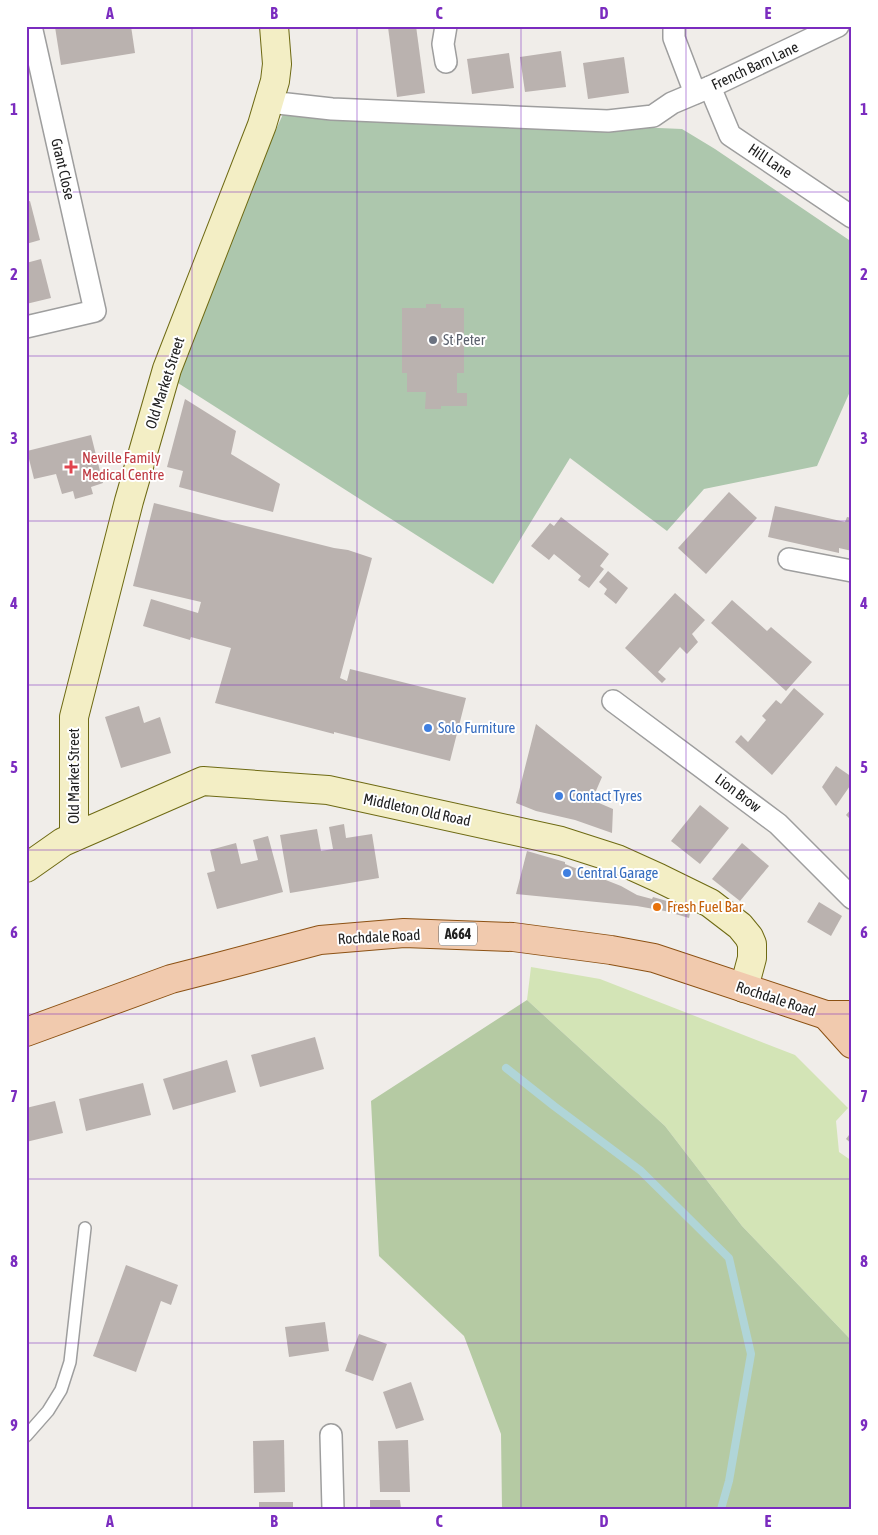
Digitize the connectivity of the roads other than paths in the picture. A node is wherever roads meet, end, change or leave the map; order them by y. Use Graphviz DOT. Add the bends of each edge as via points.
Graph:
graph roads {
  1 [pos="30,26"];
  2 [pos="274,26"];
  3 [pos="446,26"];
  4 [pos="674,26"];
  5 [pos="838,26"];
  6 [pos="446,62"];
  7 [pos="703,90"];
  8 [pos="268,102"];
  9 [pos="852,217"];
  10 [pos="26,327"];
  11 [pos="789,559"];
  12 [pos="852,571"];
  13 [pos="613,701"];
  14 [pos="74,837"];
  15 [pos="26,868"];
  16 [pos="852,898"];
  17 [pos="744,988"];
  18 [pos="839,1015"];
  19 [pos="26,1032"];
  20 [pos="852,1044"];
  21 [pos="85,1228"];
  22 [pos="331,1435"];
  23 [pos="26,1436"];
  24 [pos="333,1509"];
  1 -- 10 [label="street, Grant Close" via="95,311"];
  2 -- 8 [label="street, Old Market Street" via="277,64"];
  3 -- 6 [label="street" via="443,44"];
  4 -- 7 [label="street, Hill Lane" via="674,38"];
  5 -- 7 [label="street, French Barn Lane"];
  7 -- 8 [label="street, French Barn Lane" via="672,103 653,116 608,121 332,109"];
  7 -- 9 [label="street, Hill Lane" via="730,135"];
  8 -- 14 [label="street, Old Market Street" via="167,370 129,502 74,717"];
  11 -- 12 [label="street"];
  13 -- 16 [label="street, Lion Brow" via="778,824"];
  14 -- 15 [label="street, Middleton Old Road"];
  14 -- 17 [label="street, Middleton Old Road" via="203,781 328,790 561,841 617,859 659,878 710,903 740,926 752,944 752,958"];
  17 -- 18 [label="main road, Rochdale Road / A664"];
  17 -- 19 [label="main road, Rochdale Road / A664" via="654,958 611,950 513,937 404,933 320,940 218,966 171,979"];
  18 -- 20 [label="main road, Rochdale Road"];
  21 -- 23 [label="lane" via="70,1362 62,1390"];
  22 -- 24 [label="street"];
}
